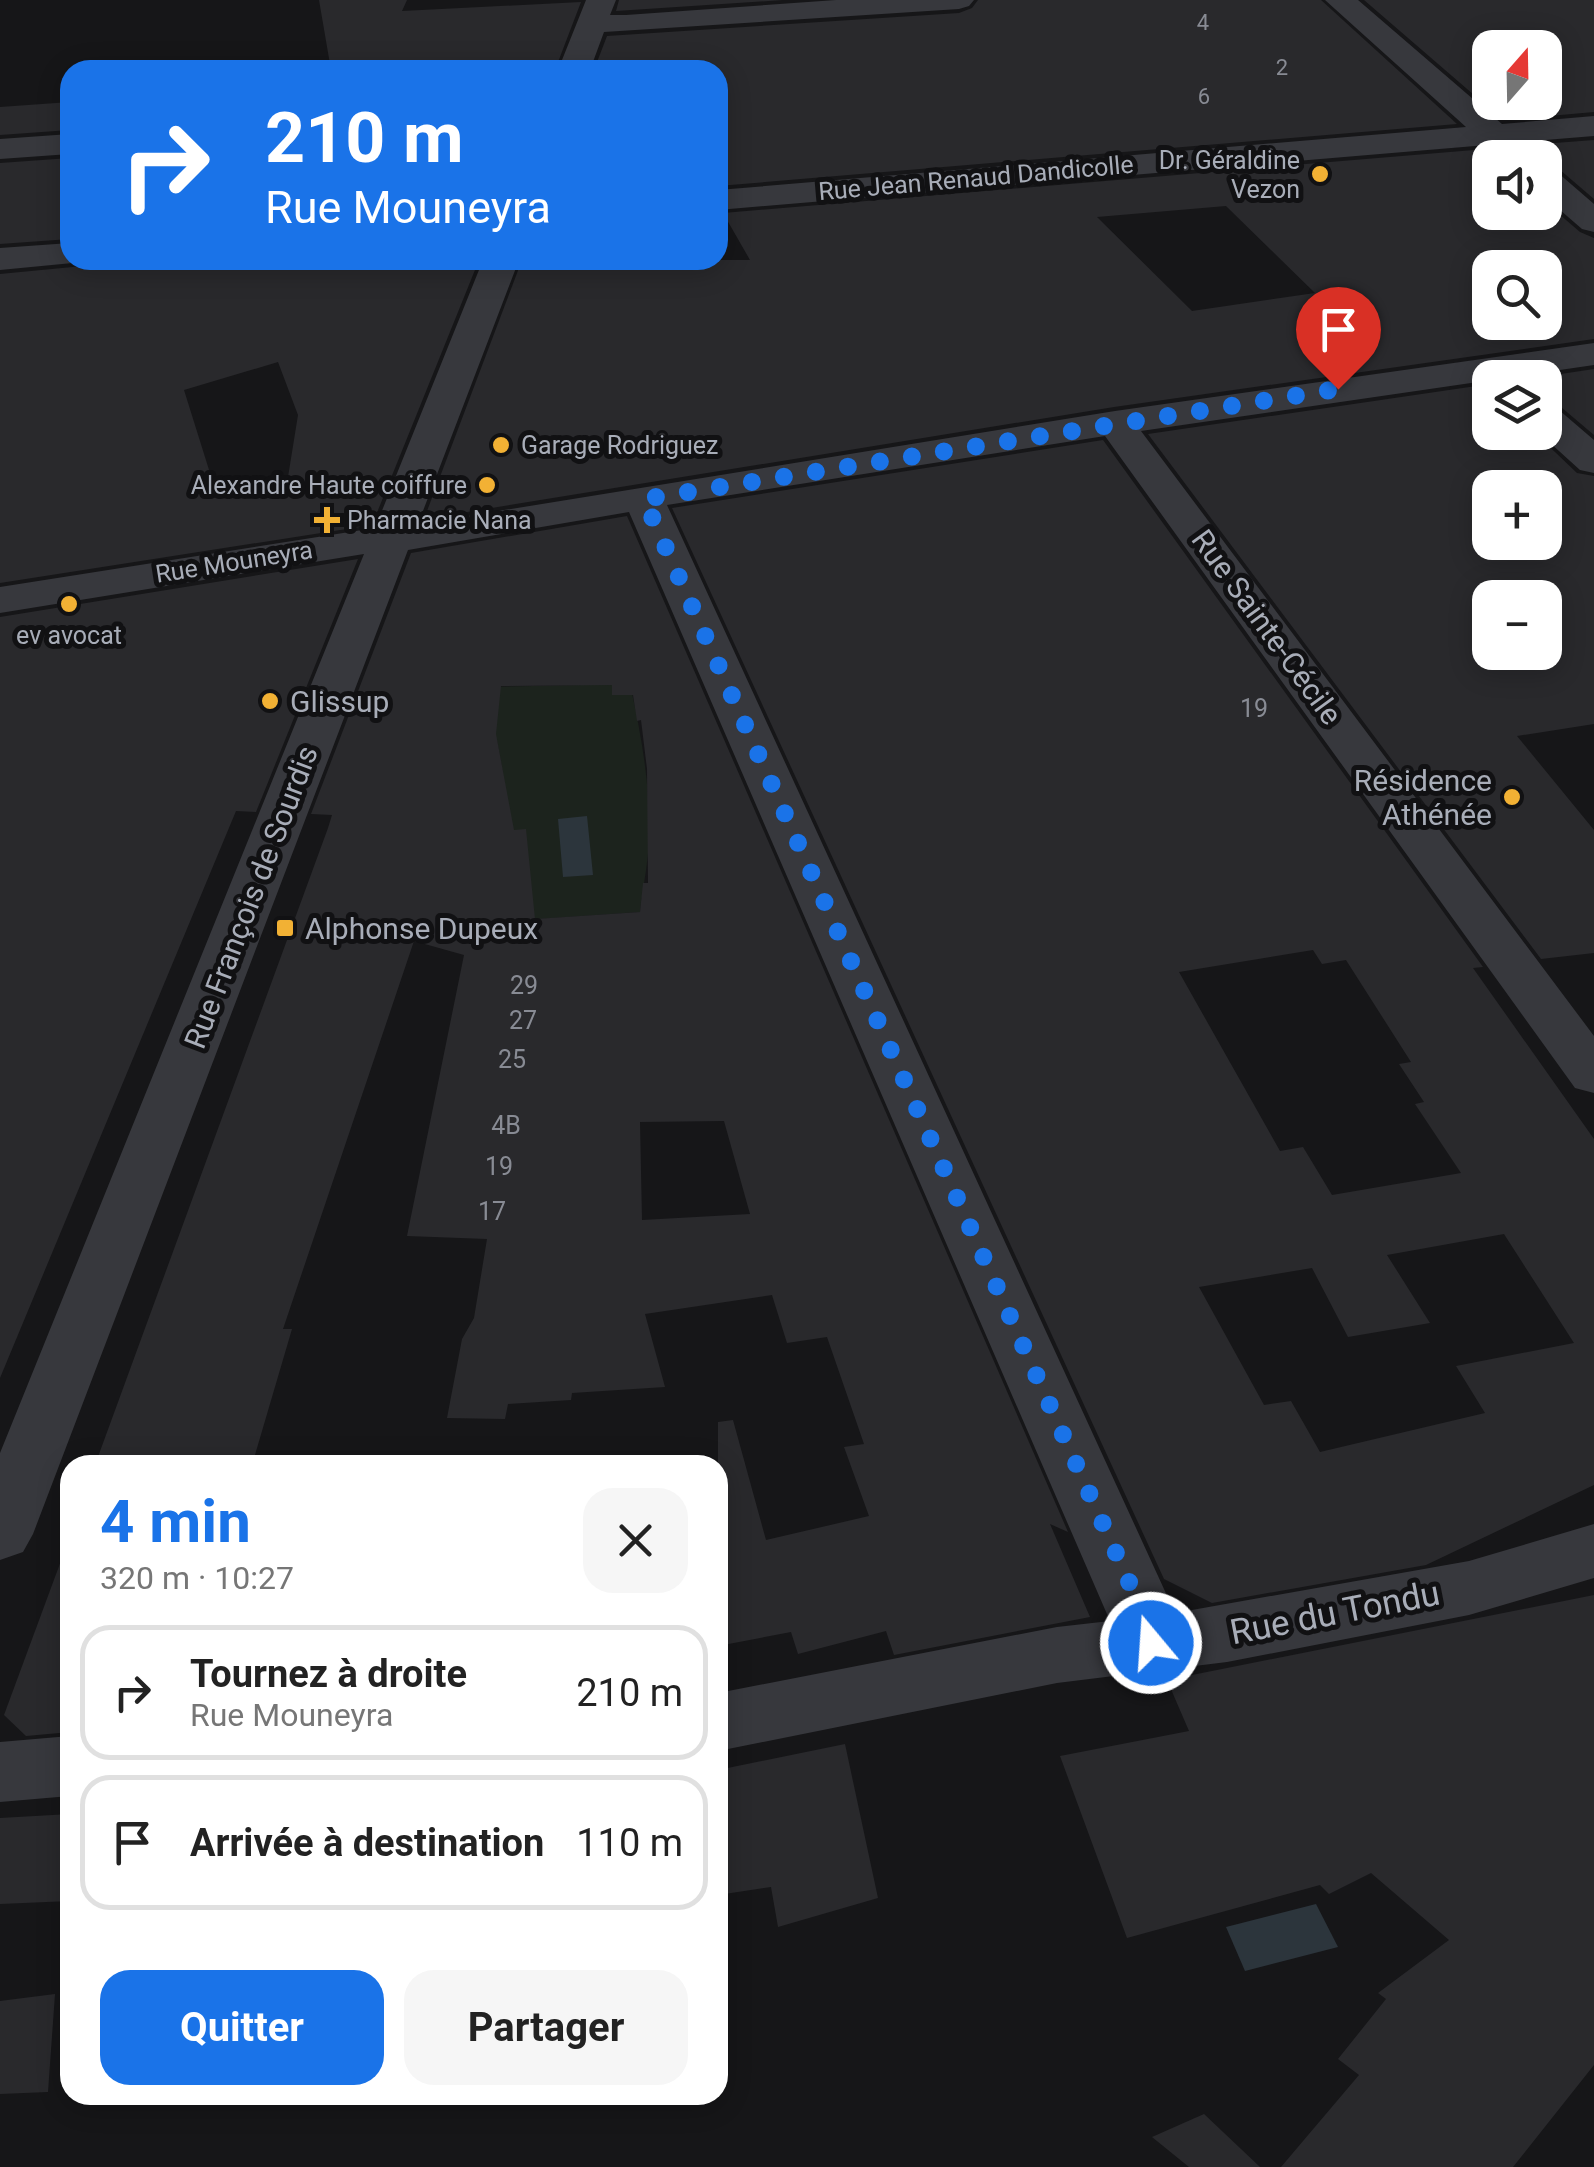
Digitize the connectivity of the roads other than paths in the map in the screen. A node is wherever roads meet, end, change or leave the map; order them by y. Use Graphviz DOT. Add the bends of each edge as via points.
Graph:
graph roads {
  1 [pos="959,0"];
  2 [pos="1340,0"];
  3 [pos="596,12"];
  4 [pos="578,60"];
  5 [pos="1594,126"];
  6 [pos="1494,134"];
  7 [pos="1501,140"];
  8 [pos="60,145"];
  9 [pos="0,149"];
  10 [pos="1562,194"];
  11 [pos="728,199"];
  12 [pos="1594,222"];
  13 [pos="60,255"];
  14 [pos="0,260"];
  15 [pos="498,270"];
  16 [pos="1594,354"];
  17 [pos="1560,360"];
  18 [pos="1472,375"];
  19 [pos="1115,423"];
  20 [pos="1562,433"];
  21 [pos="1594,461"];
  22 [pos="644,499"];
  23 [pos="391,540"];
  24 [pos="0,600"];
  25 [pos="1594,1075"];
  26 [pos="0,1534"];
  27 [pos="1594,1550"];
  28 [pos="1151,1643"];
  29 [pos="728,1720"];
  30 [pos="60,1767"];
  31 [pos="0,1772"];
  1 -- 3 [label="street" via="626,24"];
  2 -- 6 [label="street"];
  3 -- 4 [label="street"];
  5 -- 6 [label="street, Rue Jean Renaud Dandicolle"];
  6 -- 7 [label="street"];
  6 -- 11 [label="street, Rue Jean Renaud Dandicolle"];
  8 -- 9 [label="street"];
  10 -- 12 [label="street"];
  13 -- 14 [label="street"];
  15 -- 23 [label="street, Rue François de Sourdis"];
  16 -- 17 [label="street, Rue Mouneyra"];
  18 -- 19 [label="street, Rue Mouneyra"];
  19 -- 22 [label="street, Rue Mouneyra"];
  19 -- 25 [label="street, Rue Sainte-Cécile"];
  20 -- 21 [label="street"];
  22 -- 23 [label="street, Rue Mouneyra"];
  22 -- 28 [label="street"];
  23 -- 24 [label="street, Rue Mouneyra"];
  23 -- 26 [label="street, Rue François de Sourdis"];
  27 -- 28 [label="street, Rue du Tondu" via="1468,1588"];
  28 -- 29 [label="street, Rue du Tondu" via="1057,1655"];
  30 -- 31 [label="street"];
}
